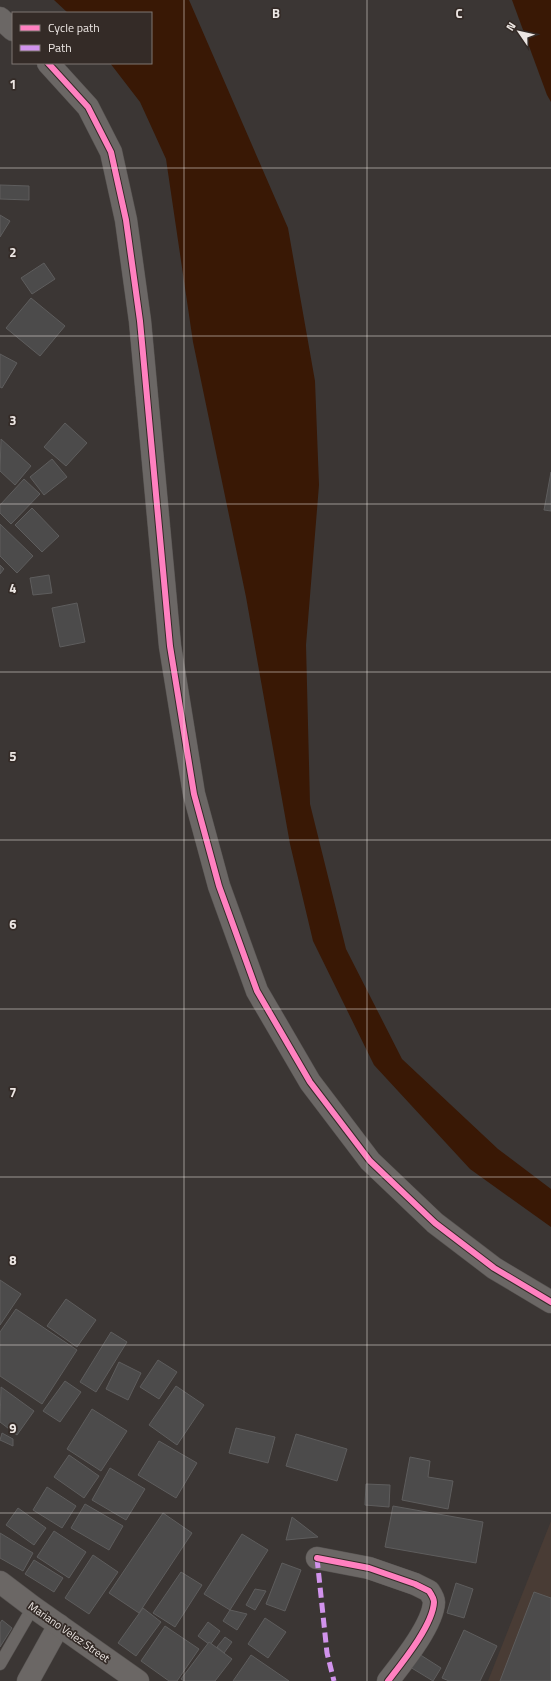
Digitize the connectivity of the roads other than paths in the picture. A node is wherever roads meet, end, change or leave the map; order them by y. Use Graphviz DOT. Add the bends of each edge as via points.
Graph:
graph roads {
  1 [pos="0,18"];
  2 [pos="12,29"];
  3 [pos="49,64"];
  4 [pos="551,1302"];
  5 [pos="317,1558"];
  6 [pos="0,1582"];
  7 [pos="33,1607"];
  8 [pos="59,1625"];
  9 [pos="0,1664"];
  10 [pos="28,1681"];
  11 [pos="138,1681"];
  12 [pos="388,1681"];
  1 -- 2 [label="street"];
  3 -- 4 [label="street" via="88,107 111,152 126,220 140,321 170,646 194,794 219,886 257,991 310,1082 370,1161 435,1223 494,1268"];
  5 -- 12 [label="street" via="369,1568 429,1591 434,1601 429,1618"];
  6 -- 7 [label="street, Mariano Velez Street"];
  7 -- 8 [label="street, Mariano Velez Street"];
  7 -- 9 [label="lane"];
  8 -- 10 [label="street"];
  8 -- 11 [label="street, Mariano Velez Street"];
}
